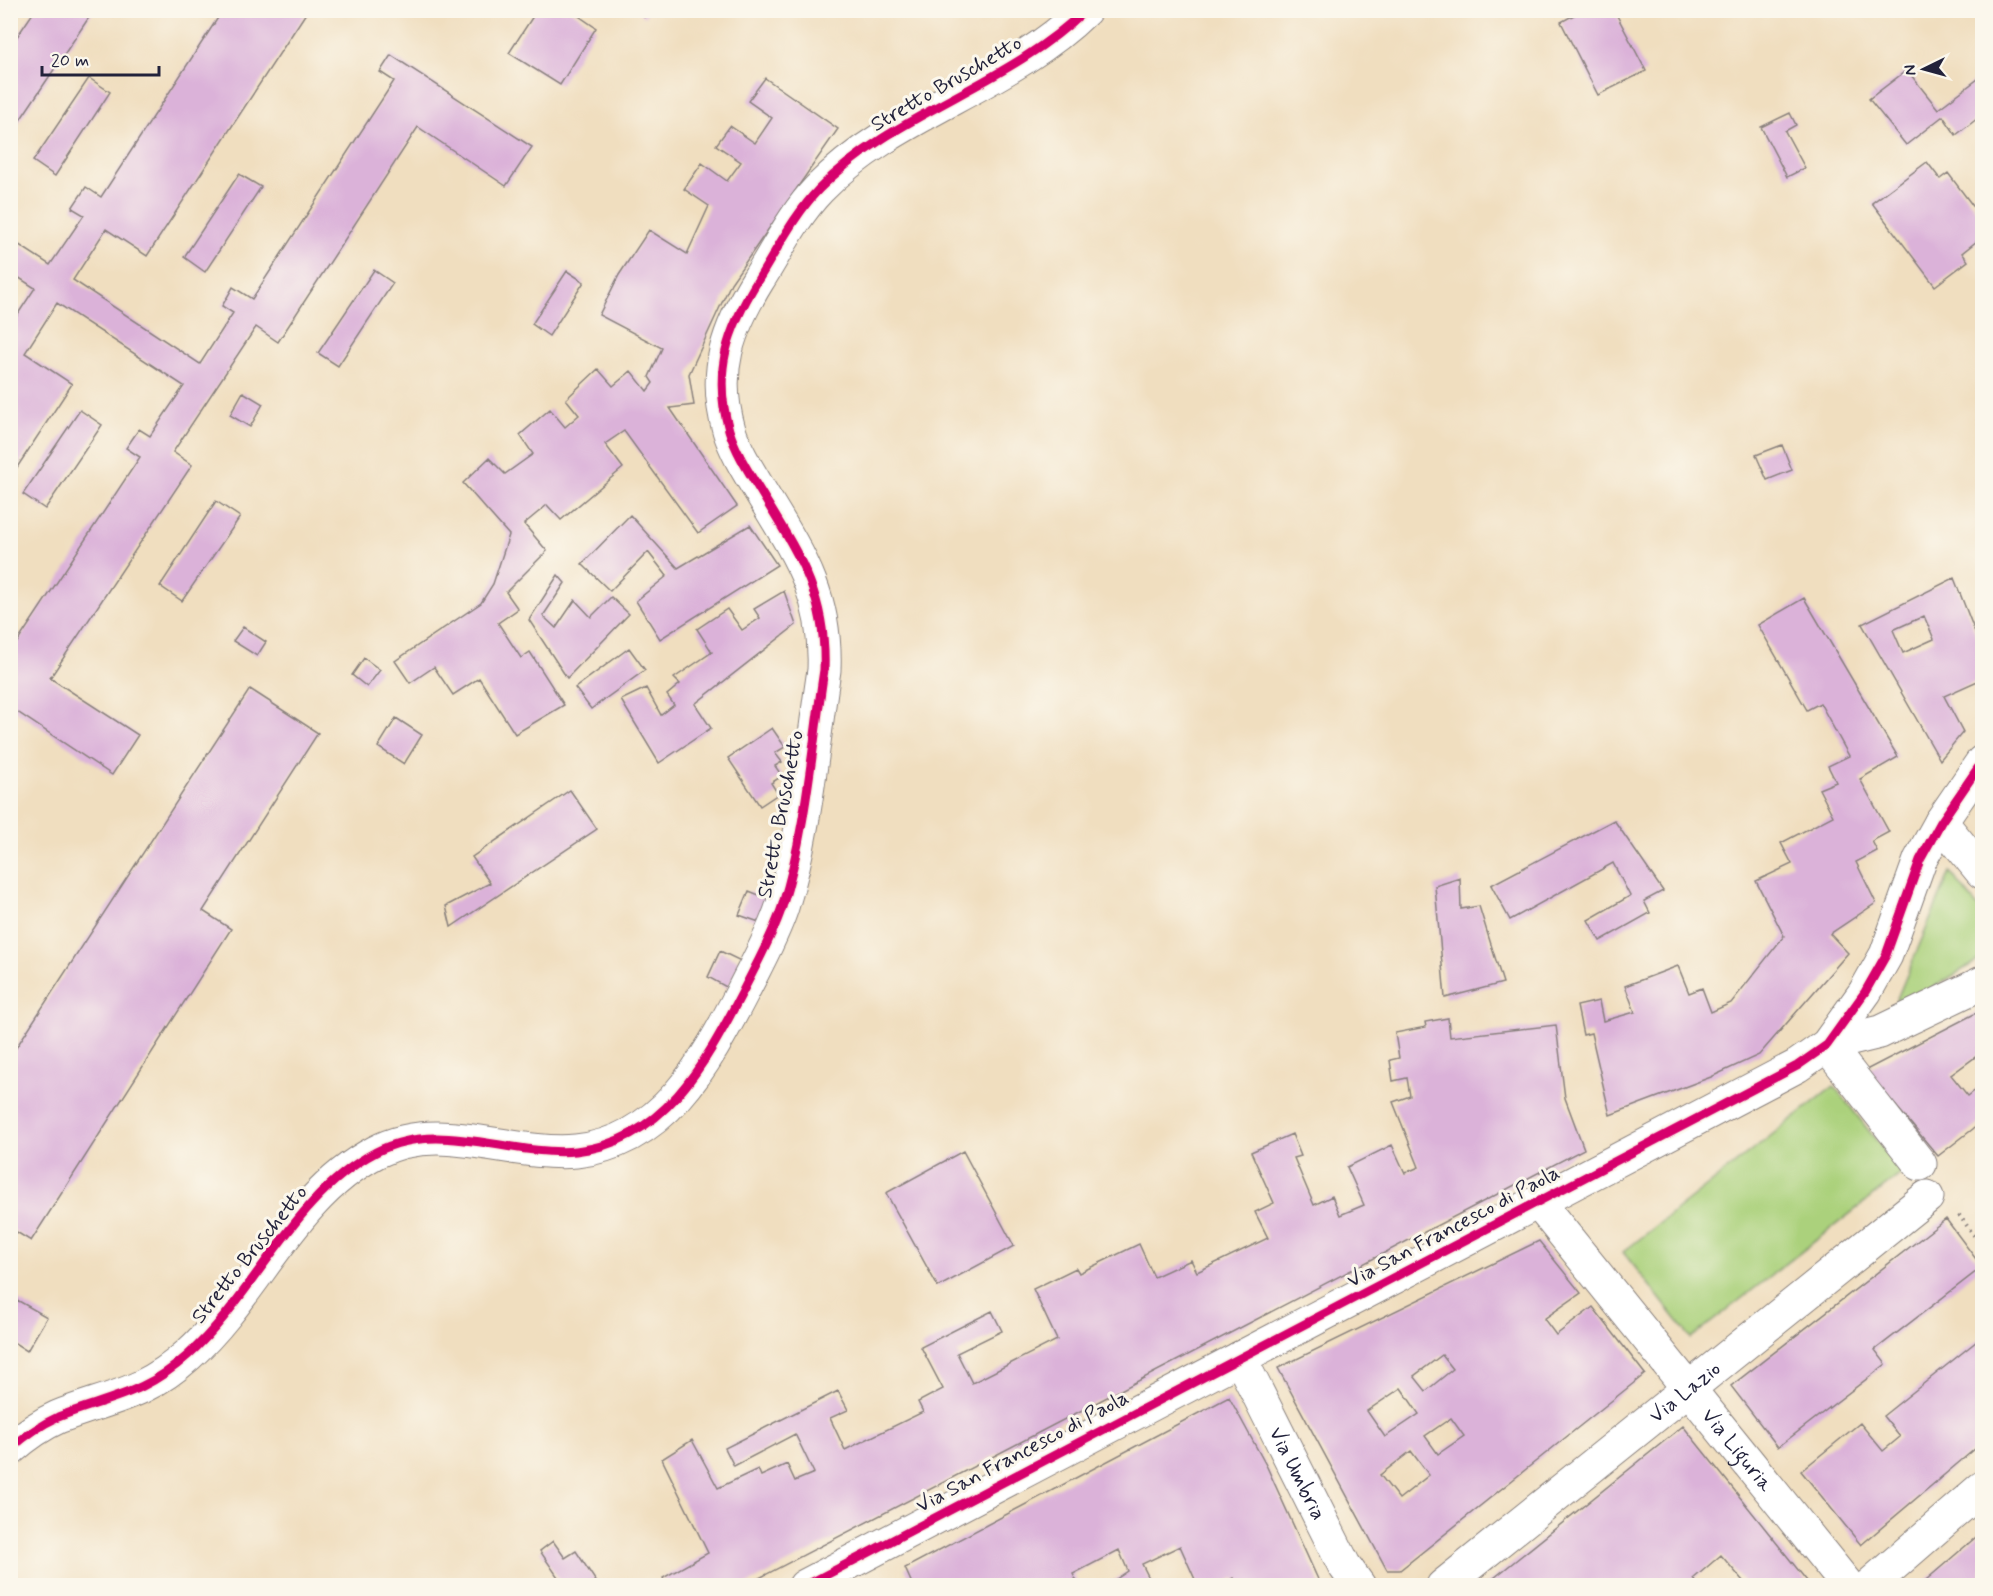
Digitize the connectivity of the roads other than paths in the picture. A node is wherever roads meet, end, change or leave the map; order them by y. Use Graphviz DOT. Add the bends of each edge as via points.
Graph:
graph roads {
  1 [pos="1085,10"];
  2 [pos="1983,762"];
  3 [pos="1941,822"];
  4 [pos="1983,872"];
  5 [pos="1983,983"];
  6 [pos="1827,1045"];
  7 [pos="1920,1164"];
  8 [pos="1927,1197"];
  9 [pos="1538,1202"];
  10 [pos="1240,1358"];
  11 [pos="1689,1389"];
  12 [pos="10,1449"];
  13 [pos="1983,1488"];
  14 [pos="805,1586"];
  15 [pos="1359,1586"];
  16 [pos="1443,1586"];
  17 [pos="1848,1586"];
  18 [pos="1869,1586"];
  1 -- 12 [label="street, Stretto Bruschetto" via="1034,53 902,128 842,168 818,190 796,218 738,314 726,343 723,403 730,432 742,461 811,580 825,644 824,670 794,861 781,909 763,952 701,1066 675,1101 628,1138 600,1147 543,1150 431,1136 377,1151 349,1169 317,1198 215,1326 165,1374 136,1391 34,1429"];
  2 -- 3 [label="street, Via San Francesco di Paola"];
  3 -- 4 [label="street"];
  3 -- 6 [label="street, Via San Francesco di Paola" via="1920,860 1886,955"];
  5 -- 6 [label="street, Via San Francesco di Paola" via="1880,1032"];
  6 -- 7 [label="street"];
  6 -- 9 [label="street, Via San Francesco di Paola" via="1797,1066"];
  8 -- 11 [label="street, Via Lazio"];
  9 -- 10 [label="street, Via San Francesco di Paola"];
  9 -- 11 [label="street, Via Liguria"];
  10 -- 14 [label="street, Via San Francesco di Paola"];
  10 -- 15 [label="street, Via Umbria" via="1344,1565"];
  11 -- 16 [label="street, Via Lazio"];
  11 -- 17 [label="street, Via Liguria"];
  13 -- 18 [label="street"];
}
